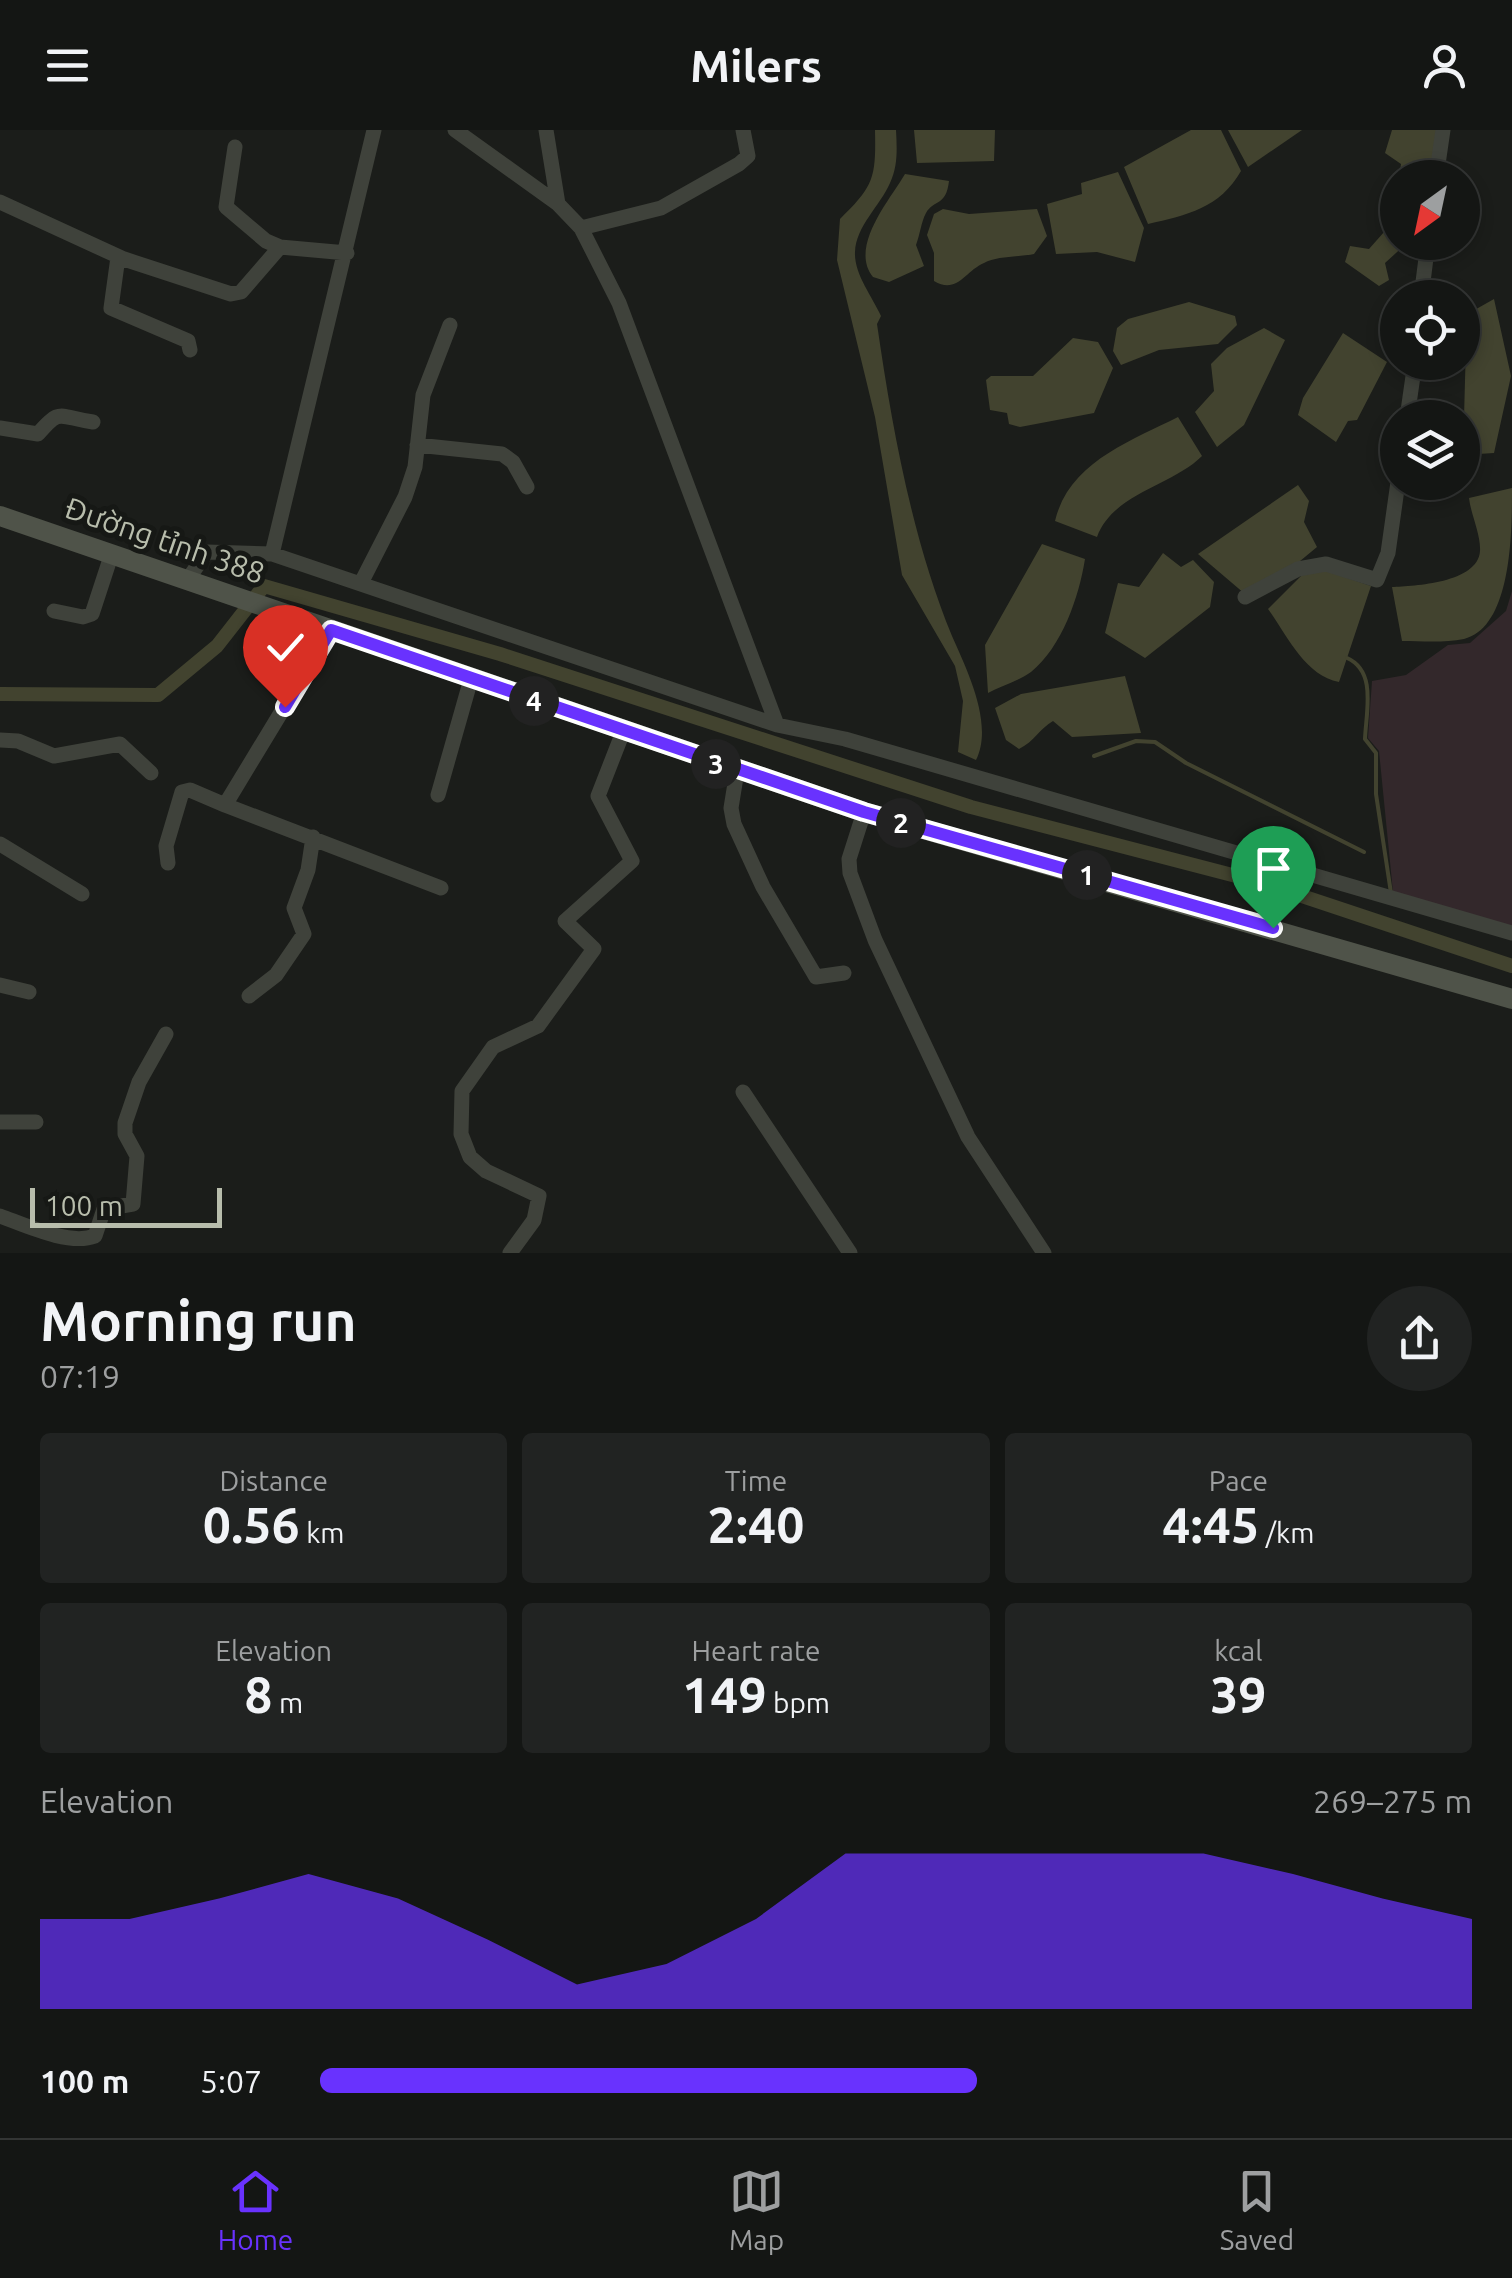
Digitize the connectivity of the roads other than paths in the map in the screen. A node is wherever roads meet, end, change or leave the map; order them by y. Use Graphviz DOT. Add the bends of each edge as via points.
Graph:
graph roads {
  1 [pos="374,130"];
  2 [pos="454,130"];
  3 [pos="546,130"];
  4 [pos="743,130"];
  5 [pos="1442,130"];
  6 [pos="235,147"];
  7 [pos="1438,160"];
  8 [pos="0,202"];
  9 [pos="558,204"];
  10 [pos="582,228"];
  11 [pos="280,247"];
  12 [pos="347,253"];
  13 [pos="118,257"];
  14 [pos="450,324"];
  15 [pos="190,350"];
  16 [pos="92,422"];
  17 [pos="0,428"];
  18 [pos="417,445"];
  19 [pos="527,487"];
  20 [pos="1395,500"];
  21 [pos="0,516"];
  22 [pos="112,554"];
  23 [pos="272,554"];
  24 [pos="188,579"];
  25 [pos="361,583"];
  26 [pos="1245,597"];
  27 [pos="54,611"];
  28 [pos="331,630"];
  29 [pos="471,679"];
  30 [pos="777,725"];
  31 [pos="623,732"];
  32 [pos="0,740"];
  33 [pos="737,772"];
  34 [pos="151,773"];
  35 [pos="438,795"];
  36 [pos="225,805"];
  37 [pos="864,812"];
  38 [pos="313,837"];
  39 [pos="0,844"];
  40 [pos="168,863"];
  41 [pos="441,888"];
  42 [pos="82,894"];
  43 [pos="1512,933"];
  44 [pos="844,973"];
  45 [pos="0,985"];
  46 [pos="29,992"];
  47 [pos="249,996"];
  48 [pos="1512,999"];
  49 [pos="166,1034"];
  50 [pos="743,1092"];
  51 [pos="0,1122"];
  52 [pos="36,1122"];
  53 [pos="0,1216"];
  54 [pos="510,1253"];
  55 [pos="850,1253"];
  56 [pos="1044,1253"];
  1 -- 12 [label="street"];
  2 -- 9 [label="street"];
  3 -- 9 [label="street"];
  4 -- 10 [label="street" via="748,156 739,164 661,208"];
  5 -- 7 [label="street"];
  6 -- 11 [label="street" via="226,208"];
  8 -- 13 [label="street"];
  9 -- 10 [label="street"];
  10 -- 30 [label="street" via="619,303"];
  11 -- 12 [label="street"];
  11 -- 13 [label="street" via="236,295"];
  12 -- 23 [label="street"];
  13 -- 15 [label="street" via="112,308 188,341"];
  14 -- 18 [label="street" via="424,395"];
  16 -- 17 [label="street" via="57,415 38,434"];
  18 -- 19 [label="street" via="502,454"];
  18 -- 25 [label="street" via="405,497"];
  20 -- 26 [label="street" via="1388,552 1376,580 1326,564 1298,569"];
  21 -- 22 [label="main road, Đường tỉnh 388"];
  22 -- 24 [label="main road, Đường tỉnh 388"];
  22 -- 27 [label="street" via="92,614"];
  23 -- 24 [label="street" via="207,552"];
  23 -- 25 [label="street"];
  24 -- 28 [label="main road, Đường tỉnh 388"];
  25 -- 30 [label="street"];
  28 -- 29 [label="main road, Đường tỉnh 388"];
  28 -- 36 [label="street"];
  29 -- 31 [label="main road, Đường tỉnh 388"];
  29 -- 35 [label="street"];
  30 -- 43 [label="street" via="845,738"];
  31 -- 33 [label="main road, Đường tỉnh 388"];
  31 -- 54 [label="street" via="598,796 632,862 566,921 594,948 538,1026 493,1046 462,1091 461,1134 470,1157 539,1196 534,1220"];
  32 -- 34 [label="street" via="54,756 120,744"];
  33 -- 37 [label="main road, Đường tỉnh 388"];
  33 -- 44 [label="street" via="732,816 763,887 816,977"];
  36 -- 38 [label="street"];
  36 -- 40 [label="street" via="182,792 166,846"];
  37 -- 48 [label="main road, Đường tỉnh 388"];
  37 -- 56 [label="street" via="850,873 875,940 968,1138"];
  38 -- 41 [label="street"];
  38 -- 47 [label="street" via="294,908 304,934 276,975"];
  39 -- 42 [label="street"];
  45 -- 46 [label="street"];
  49 -- 53 [label="street" via="124,1123 137,1156 133,1204 104,1210 88,1239"];
  50 -- 55 [label="street"];
  51 -- 52 [label="street"];
}
